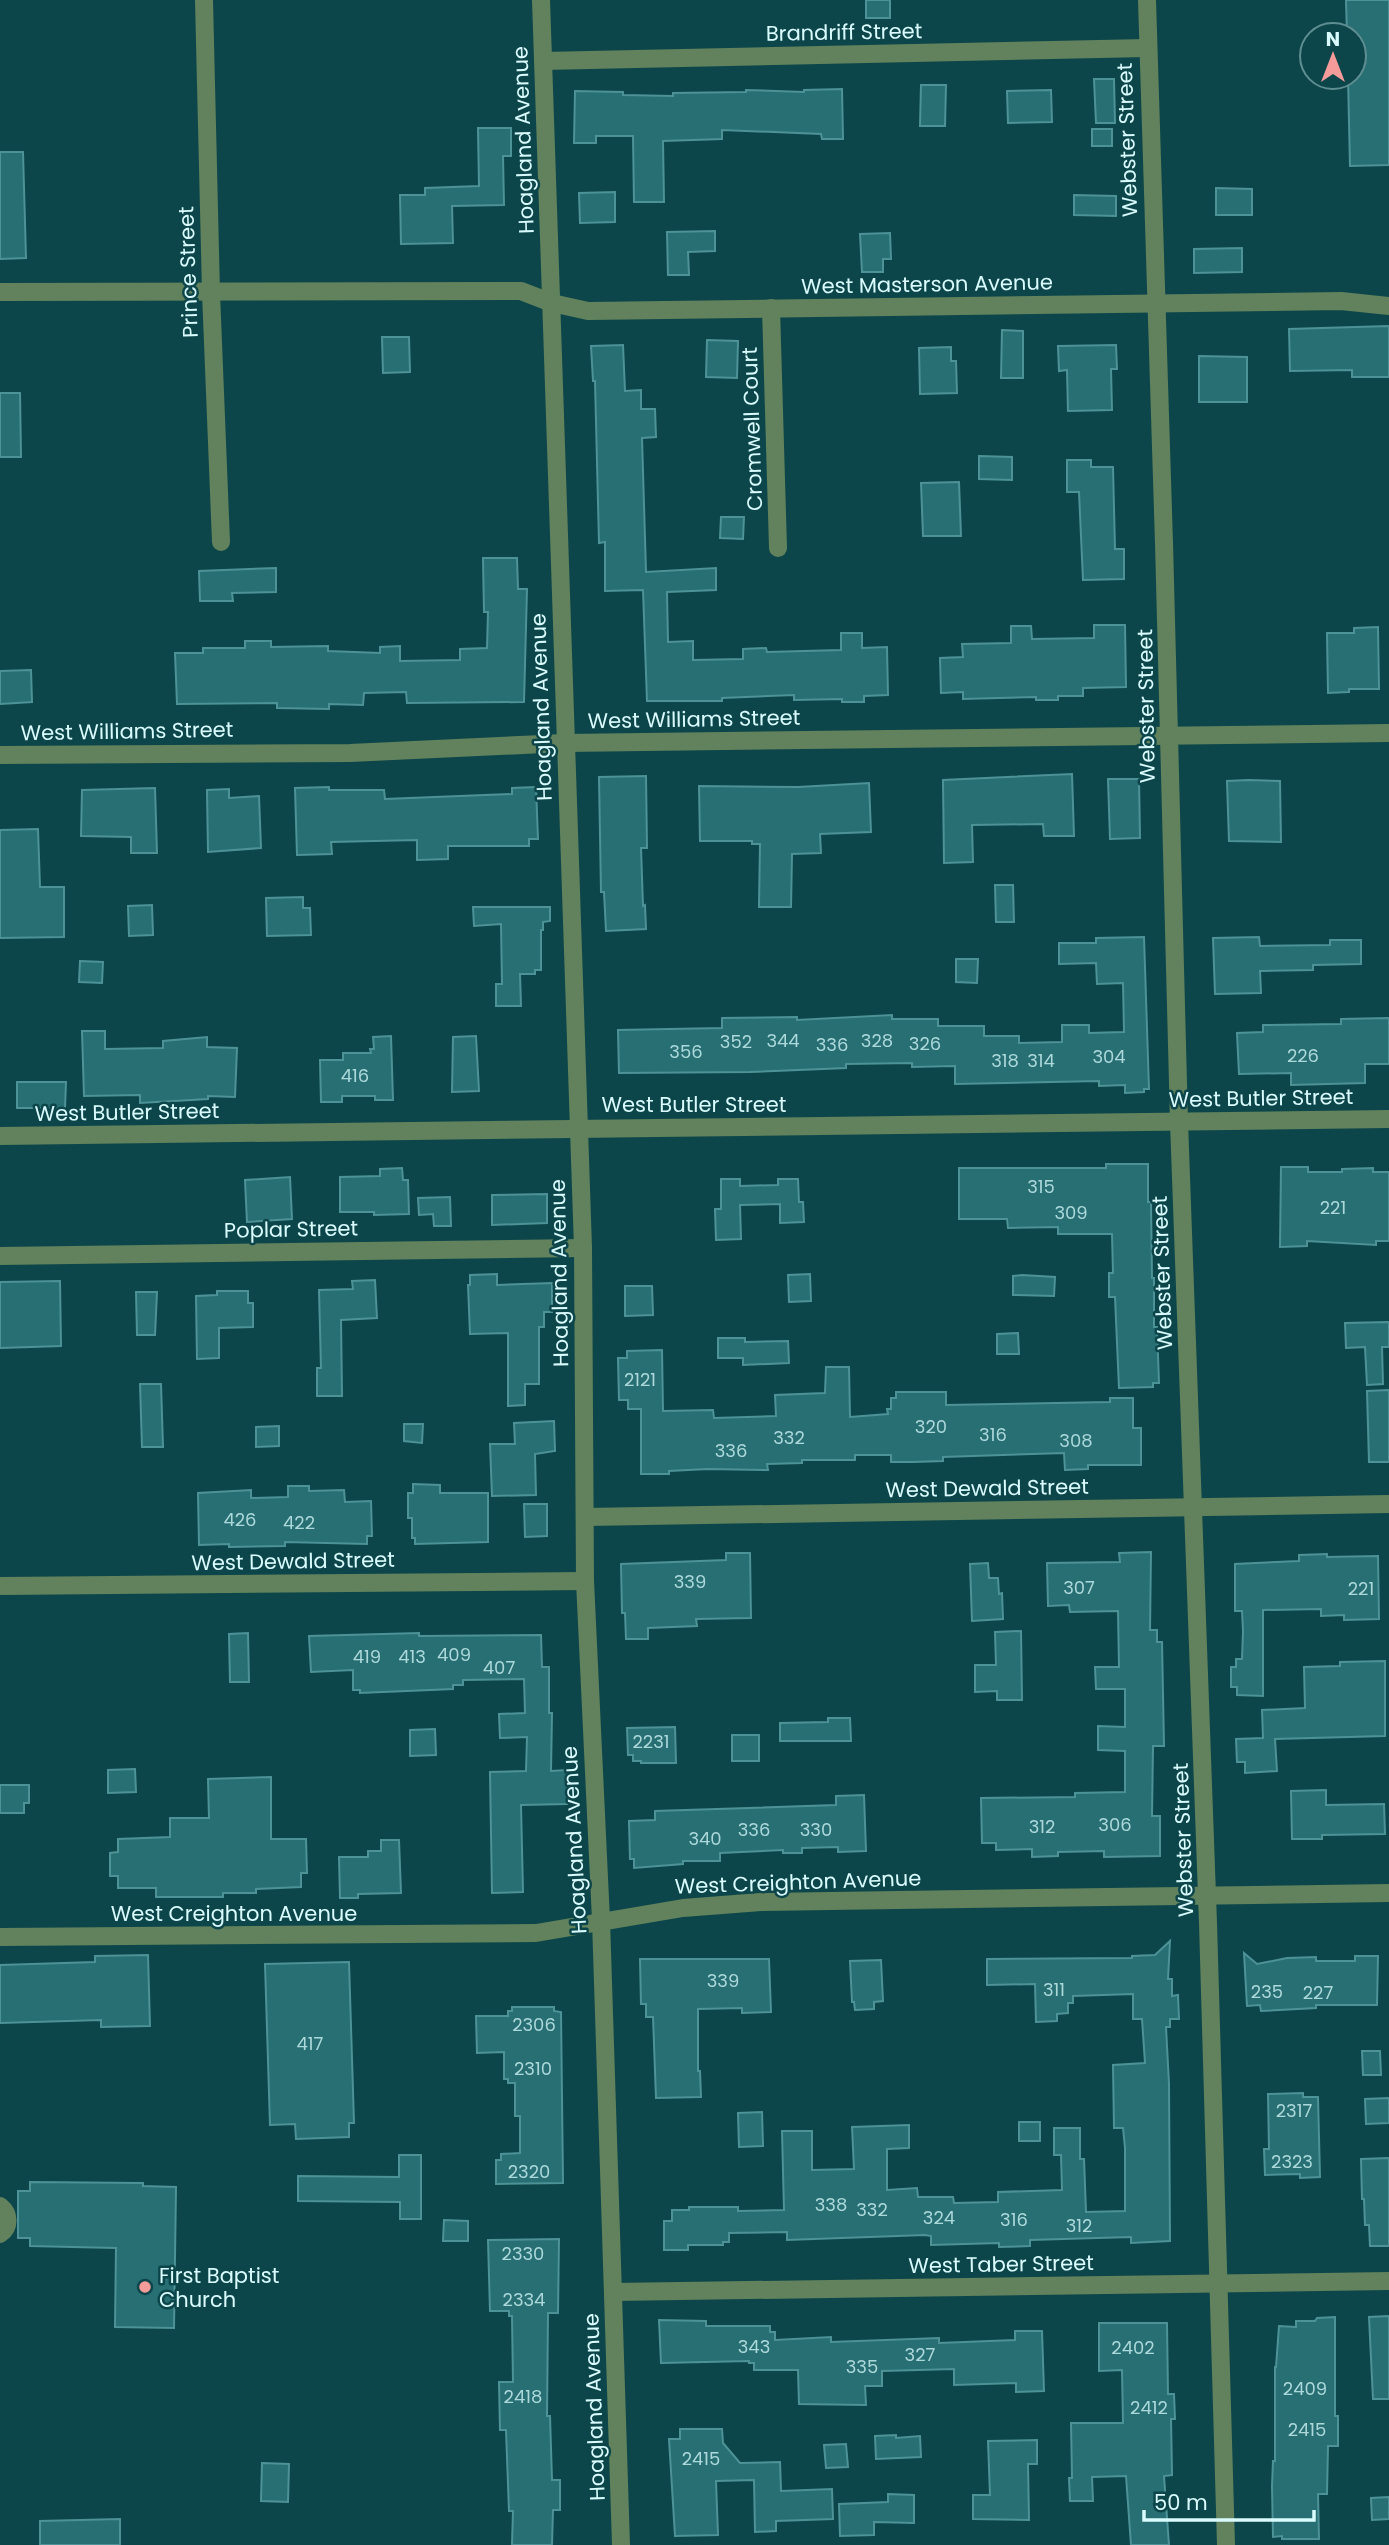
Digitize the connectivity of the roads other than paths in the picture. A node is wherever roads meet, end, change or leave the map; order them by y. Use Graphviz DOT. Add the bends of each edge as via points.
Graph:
graph roads {
  1 [pos="204,0"];
  2 [pos="541,0"];
  3 [pos="1147,0"];
  4 [pos="1147,48"];
  5 [pos="543,61"];
  6 [pos="0,292"];
  7 [pos="211,293"];
  8 [pos="552,303"];
  9 [pos="1156,303"];
  10 [pos="1389,306"];
  11 [pos="771,308"];
  12 [pos="221,542"];
  13 [pos="778,548"];
  14 [pos="1389,733"];
  15 [pos="1170,737"];
  16 [pos="564,743"];
  17 [pos="0,755"];
  18 [pos="1389,1119"];
  19 [pos="1179,1122"];
  20 [pos="578,1128"];
  21 [pos="0,1136"];
  22 [pos="583,1248"];
  23 [pos="0,1256"];
  24 [pos="1389,1504"];
  25 [pos="1194,1507"];
  26 [pos="585,1517"];
  27 [pos="585,1581"];
  28 [pos="0,1586"];
  29 [pos="1389,1893"];
  30 [pos="1207,1895"];
  31 [pos="601,1920"];
  32 [pos="0,1937"];
  33 [pos="0,2206"];
  34 [pos="0,2234"];
  35 [pos="1389,2281"];
  36 [pos="1219,2284"];
  37 [pos="613,2292"];
  38 [pos="621,2545"];
  39 [pos="1226,2545"];
  1 -- 7 [label="street, Prince Street"];
  2 -- 5 [label="street, Hoagland Avenue"];
  3 -- 4 [label="street, Webster Street"];
  4 -- 5 [label="street, Brandriff Street"];
  4 -- 9 [label="street, Webster Street"];
  5 -- 8 [label="street, Hoagland Avenue"];
  6 -- 7 [label="street"];
  7 -- 8 [label="street, West Masterson Avenue" via="522,291"];
  7 -- 12 [label="street, Prince Street"];
  8 -- 11 [label="street, West Masterson Avenue" via="588,311"];
  8 -- 16 [label="street, Hoagland Avenue"];
  9 -- 10 [label="street, West Masterson Avenue" via="1341,301"];
  9 -- 11 [label="street, West Masterson Avenue"];
  9 -- 15 [label="street, Webster Street"];
  11 -- 13 [label="street, Cromwell Court"];
  14 -- 15 [label="street, West Williams Street"];
  15 -- 16 [label="street, West Williams Street"];
  15 -- 19 [label="street, Webster Street"];
  16 -- 17 [label="street, West Williams Street" via="350,753"];
  16 -- 20 [label="street, Hoagland Avenue"];
  18 -- 19 [label="street, West Butler Street"];
  19 -- 20 [label="street, West Butler Street"];
  19 -- 25 [label="street, Webster Street"];
  20 -- 21 [label="street, West Butler Street"];
  20 -- 22 [label="street, Hoagland Avenue"];
  22 -- 23 [label="street, Poplar Street"];
  22 -- 26 [label="street, Hoagland Avenue"];
  24 -- 25 [label="street, West Dewald Street"];
  25 -- 26 [label="street, West Dewald Street"];
  25 -- 30 [label="street, Webster Street"];
  26 -- 27 [label="street, Hoagland Avenue"];
  27 -- 28 [label="street, West Dewald Street"];
  27 -- 31 [label="street, Hoagland Avenue"];
  29 -- 30 [label="street, West Creighton Avenue"];
  30 -- 31 [label="street, West Creighton Avenue" via="761,1902"];
  30 -- 36 [label="street, Webster Street"];
  31 -- 32 [label="street, West Creighton Avenue" via="536,1933"];
  31 -- 37 [label="street, Hoagland Avenue"];
  33 -- 34 [label="street" via="7,2226"];
  35 -- 36 [label="street, West Taber Street"];
  36 -- 37 [label="street, West Taber Street"];
  36 -- 39 [label="street, Webster Street"];
  37 -- 38 [label="street, Hoagland Avenue"];
}
